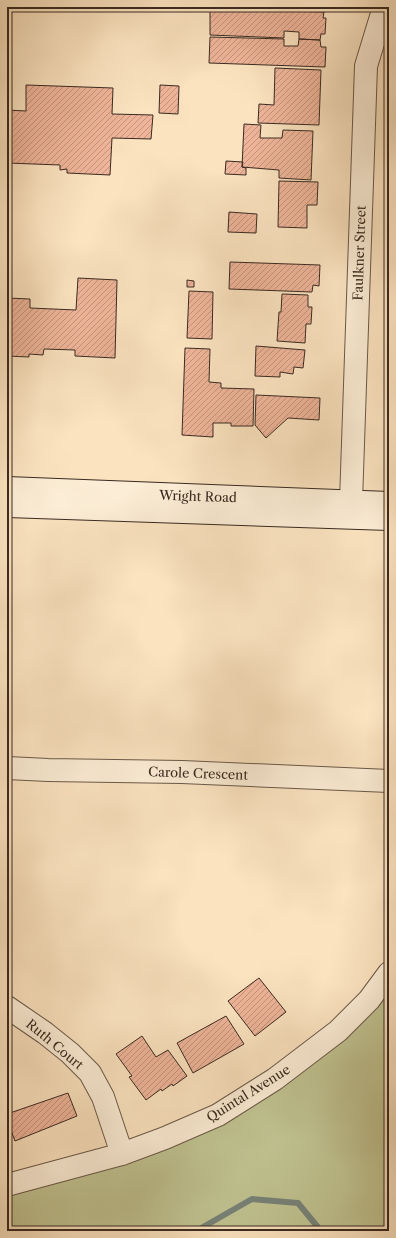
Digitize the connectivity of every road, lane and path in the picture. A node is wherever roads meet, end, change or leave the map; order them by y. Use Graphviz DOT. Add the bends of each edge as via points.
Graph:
graph roads {
  1 [pos="384,7"];
  2 [pos="7,488"];
  3 [pos="351,501"];
  4 [pos="389,503"];
  5 [pos="7,506"];
  6 [pos="389,519"];
  7 [pos="7,768"];
  8 [pos="389,781"];
  9 [pos="389,973"];
  10 [pos="7,1007"];
  11 [pos="122,1154"];
  12 [pos="7,1185"];
  1 -- 3 [label="street, Faulkner Street" via="366,66"];
  2 -- 3 [label="street, Wright Road"];
  3 -- 4 [label="street, Wright Road"];
  5 -- 6 [label="street, Wright Road"];
  7 -- 8 [label="street, Carole Crescent"];
  9 -- 11 [label="street, Quintal Avenue" via="369,1000 338,1031 275,1079 218,1115"];
  10 -- 11 [label="street, Ruth Court" via="70,1053 90,1074 103,1097"];
  11 -- 12 [label="street, Quintal Avenue"];
}
